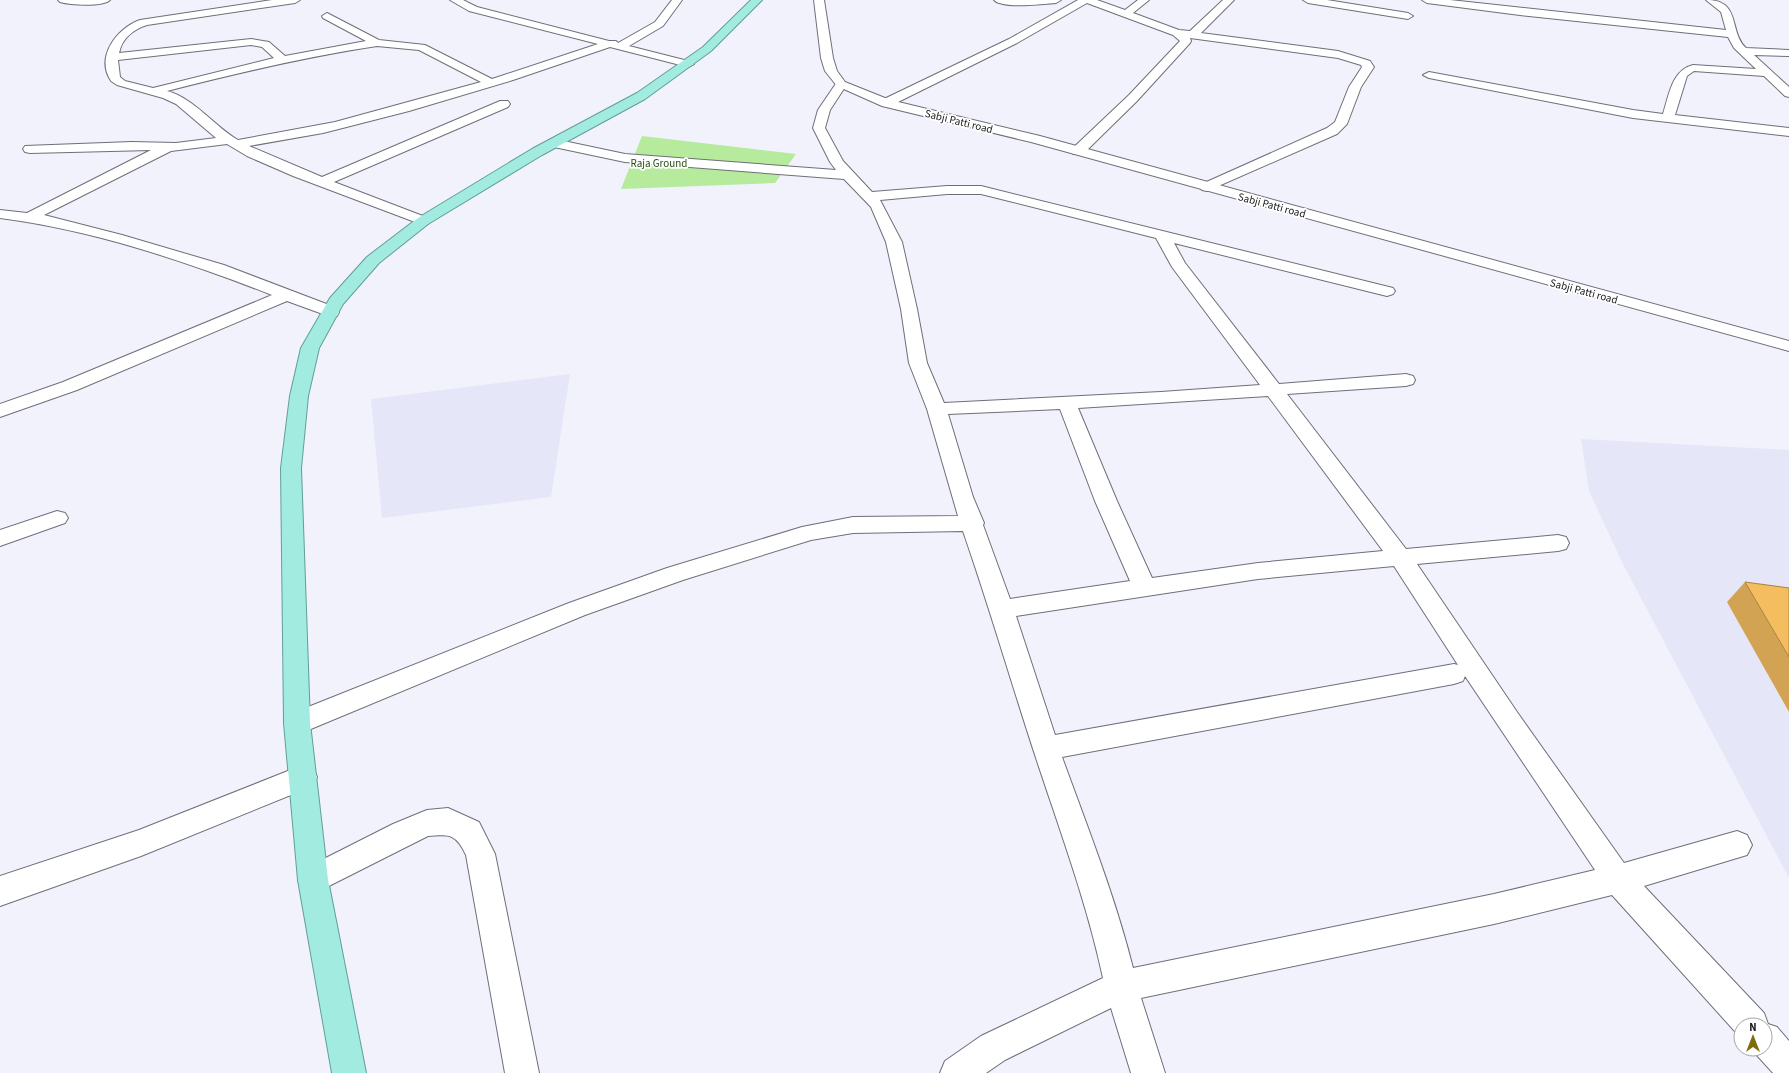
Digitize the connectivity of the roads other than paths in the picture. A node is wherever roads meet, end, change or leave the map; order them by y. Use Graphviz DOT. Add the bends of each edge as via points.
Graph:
graph roads {
  1 [pos="62,0"];
  2 [pos="105,0"];
  3 [pos="294,0"];
  4 [pos="455,0"];
  5 [pos="677,0"];
  6 [pos="757,0"];
  7 [pos="819,0"];
  8 [pos="999,0"];
  9 [pos="1056,0"];
  10 [pos="1087,0"];
  11 [pos="1144,0"];
  12 [pos="1229,0"];
  13 [pos="1308,0"];
  14 [pos="1427,0"];
  15 [pos="1711,0"];
  16 [pos="1126,14"];
  17 [pos="326,16"];
  18 [pos="1408,16"];
  19 [pos="1177,33"];
  20 [pos="1732,34"];
  21 [pos="1192,35"];
  22 [pos="377,43"];
  23 [pos="616,45"];
  24 [pos="1743,51"];
  25 [pos="1789,53"];
  26 [pos="112,57"];
  27 [pos="283,60"];
  28 [pos="688,64"];
  29 [pos="1768,73"];
  30 [pos="1429,75"];
  31 [pos="491,83"];
  32 [pos="841,84"];
  33 [pos="154,91"];
  34 [pos="1789,93"];
  35 [pos="886,103"];
  36 [pos="504,104"];
  37 [pos="1668,118"];
  38 [pos="1789,132"];
  39 [pos="233,142"];
  40 [pos="554,144"];
  41 [pos="169,146"];
  42 [pos="30,149"];
  43 [pos="1078,151"];
  44 [pos="847,175"];
  45 [pos="323,182"];
  46 [pos="1207,187"];
  47 [pos="868,197"];
  48 [pos="0,214"];
  49 [pos="30,217"];
  50 [pos="423,220"];
  51 [pos="1162,235"];
  52 [pos="1387,292"];
  53 [pos="286,295"];
  54 [pos="331,312"];
  55 [pos="1789,346"];
  56 [pos="1406,380"];
  57 [pos="1274,391"];
  58 [pos="1067,403"];
  59 [pos="2,406"];
  60 [pos="937,409"];
  61 [pos="57,518"];
  62 [pos="973,523"];
  63 [pos="0,538"];
  64 [pos="1558,543"];
  65 [pos="1400,557"];
  66 [pos="1145,588"];
  67 [pos="1002,609"];
  68 [pos="1454,674"];
  69 [pos="297,723"];
  70 [pos="1046,748"];
  71 [pos="303,777"];
  72 [pos="1736,845"];
  73 [pos="1618,878"];
  74 [pos="313,880"];
  75 [pos="0,891"];
  76 [pos="1122,986"];
  77 [pos="1745,1017"];
  78 [pos="1773,1048"];
  79 [pos="1789,1066"];
  80 [pos="349,1073"];
  81 [pos="522,1073"];
  82 [pos="957,1073"];
  83 [pos="1148,1073"];
  1 -- 2 [label="street"];
  3 -- 26 [label="street" via="138,25 121,36 114,45"];
  4 -- 23 [label="street" via="473,9"];
  5 -- 23 [label="street" via="659,24"];
  6 -- 28 [label="highway"];
  7 -- 32 [label="street" via="827,58"];
  8 -- 9 [label="street"];
  10 -- 16 [label="street"];
  10 -- 35 [label="street" via="1013,41"];
  11 -- 16 [label="street"];
  12 -- 21 [label="street"];
  13 -- 18 [label="street"];
  14 -- 20 [label="street"];
  15 -- 20 [label="street" via="1726,11"];
  16 -- 19 [label="street"];
  17 -- 22 [label="street"];
  19 -- 21 [label="street"];
  19 -- 43 [label="street" via="1184,37 1184,45"];
  20 -- 24 [label="street"];
  21 -- 46 [label="street" via="1341,55 1360,60 1368,67 1355,87 1341,124"];
  22 -- 27 [label="street"];
  22 -- 31 [label="street" via="421,47"];
  23 -- 28 [label="street"];
  23 -- 31 [label="street"];
  24 -- 25 [label="street"];
  24 -- 29 [label="street"];
  26 -- 27 [label="street" via="251,42 265,44"];
  26 -- 33 [label="street" via="111,67 115,79 121,83"];
  27 -- 33 [label="street" via="216,74"];
  28 -- 40 [label="highway" via="641,96"];
  29 -- 34 [label="street"];
  29 -- 37 [label="street" via="1693,68 1688,70 1682,76"];
  30 -- 37 [label="street" via="1612,110"];
  31 -- 39 [label="street" via="333,127"];
  32 -- 35 [label="street, Sabji Patti road"];
  32 -- 44 [label="street" via="824,110 819,128"];
  33 -- 39 [label="street" via="180,101 220,135"];
  35 -- 43 [label="street, Sabji Patti road"];
  36 -- 45 [label="street"];
  37 -- 38 [label="street"];
  39 -- 41 [label="street"];
  39 -- 45 [label="street"];
  40 -- 44 [label="street" via="631,158"];
  40 -- 50 [label="highway"];
  41 -- 42 [label="street"];
  41 -- 49 [label="street"];
  43 -- 46 [label="street, Sabji Patti road"];
  44 -- 47 [label="street"];
  45 -- 50 [label="street"];
  46 -- 55 [label="street, Sabji Patti road"];
  47 -- 51 [label="street" via="947,190 980,190"];
  47 -- 60 [label="street" via="877,205 894,242 918,363"];
  48 -- 49 [label="street"];
  49 -- 53 [label="street" via="117,238 211,266"];
  50 -- 54 [label="highway" via="373,260 336,302"];
  51 -- 52 [label="street"];
  51 -- 57 [label="street" via="1178,264"];
  53 -- 54 [label="street"];
  53 -- 59 [label="street" via="70,386"];
  54 -- 69 [label="highway" via="310,348 299,396 291,468"];
  56 -- 57 [label="street"];
  57 -- 58 [label="street"];
  57 -- 65 [label="street"];
  58 -- 60 [label="street"];
  58 -- 66 [label="street" via="1106,501"];
  60 -- 62 [label="street" via="962,496"];
  61 -- 63 [label="street"];
  62 -- 67 [label="street"];
  62 -- 69 [label="street" via="853,525 810,532 675,574 577,609"];
  64 -- 65 [label="street"];
  65 -- 66 [label="street" via="1258,571"];
  65 -- 73 [label="street" via="1508,720"];
  66 -- 67 [label="street"];
  67 -- 70 [label="street"];
  68 -- 70 [label="street"];
  69 -- 71 [label="highway"];
  70 -- 76 [label="street" via="1096,896"];
  71 -- 74 [label="highway"];
  71 -- 75 [label="street" via="141,843"];
  72 -- 73 [label="street"];
  73 -- 76 [label="street" via="1494,909"];
  73 -- 77 [label="street"];
  74 -- 80 [label="highway"];
  74 -- 81 [label="street" via="427,822 448,821 469,831 480,854"];
  76 -- 82 [label="street" via="993,1048"];
  76 -- 83 [label="street"];
  78 -- 79 [label="street"];
}
